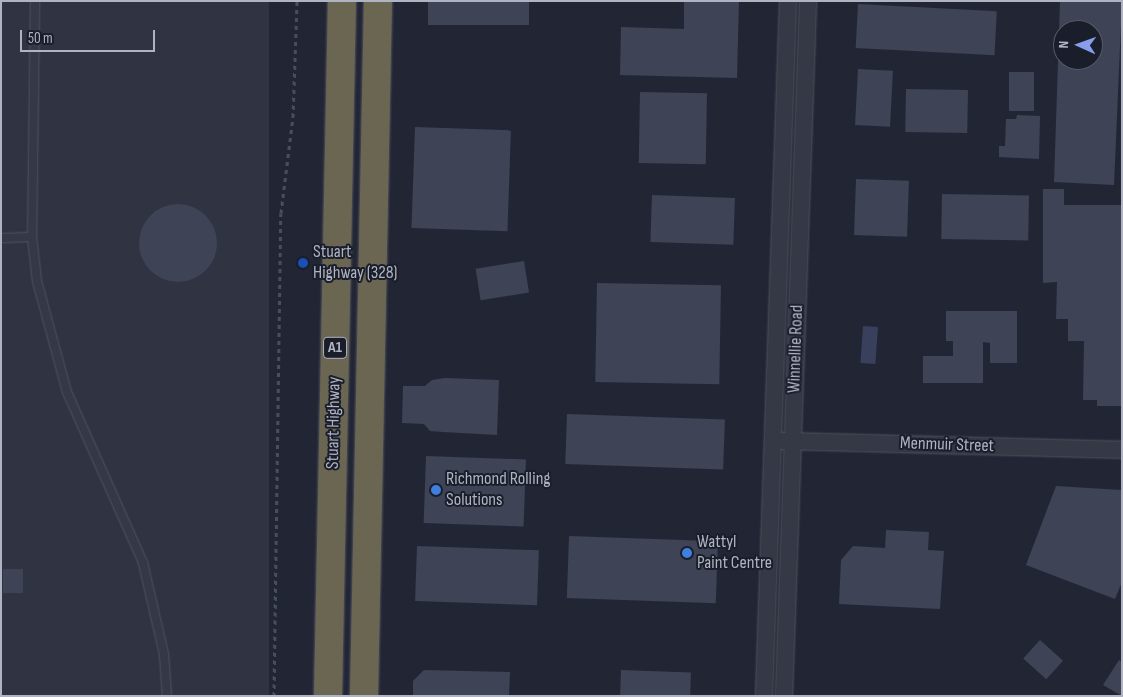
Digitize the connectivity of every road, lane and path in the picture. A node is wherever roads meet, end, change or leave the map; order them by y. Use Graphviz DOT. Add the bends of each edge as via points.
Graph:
graph roads {
  1 [pos="35,1"];
  2 [pos="296,1"];
  3 [pos="342,1"];
  4 [pos="378,1"];
  5 [pos="788,1"];
  6 [pos="808,1"];
  7 [pos="32,237"];
  8 [pos="1,238"];
  9 [pos="773,440"];
  10 [pos="793,441"];
  11 [pos="1122,450"];
  12 [pos="167,696"];
  13 [pos="274,696"];
  14 [pos="328,696"];
  15 [pos="364,696"];
  16 [pos="764,696"];
  17 [pos="784,696"];
  1 -- 7 [label="lane"];
  2 -- 13 [label="path" via="293,117 281,212"];
  3 -- 14 [label="highway, Stuart Highway / A1"];
  4 -- 15 [label="highway, Stuart Highway / A1"];
  5 -- 9 [label="street, Winnellie Road"];
  6 -- 10 [label="street, Winnellie Road"];
  7 -- 8 [label="lane"];
  7 -- 12 [label="lane" via="46,321 67,392 143,563 164,654"];
  9 -- 10 [label="street, Menmuir Street"];
  9 -- 16 [label="street, Winnellie Road"];
  10 -- 11 [label="street, Menmuir Street"];
  10 -- 17 [label="street, Winnellie Road"];
}
